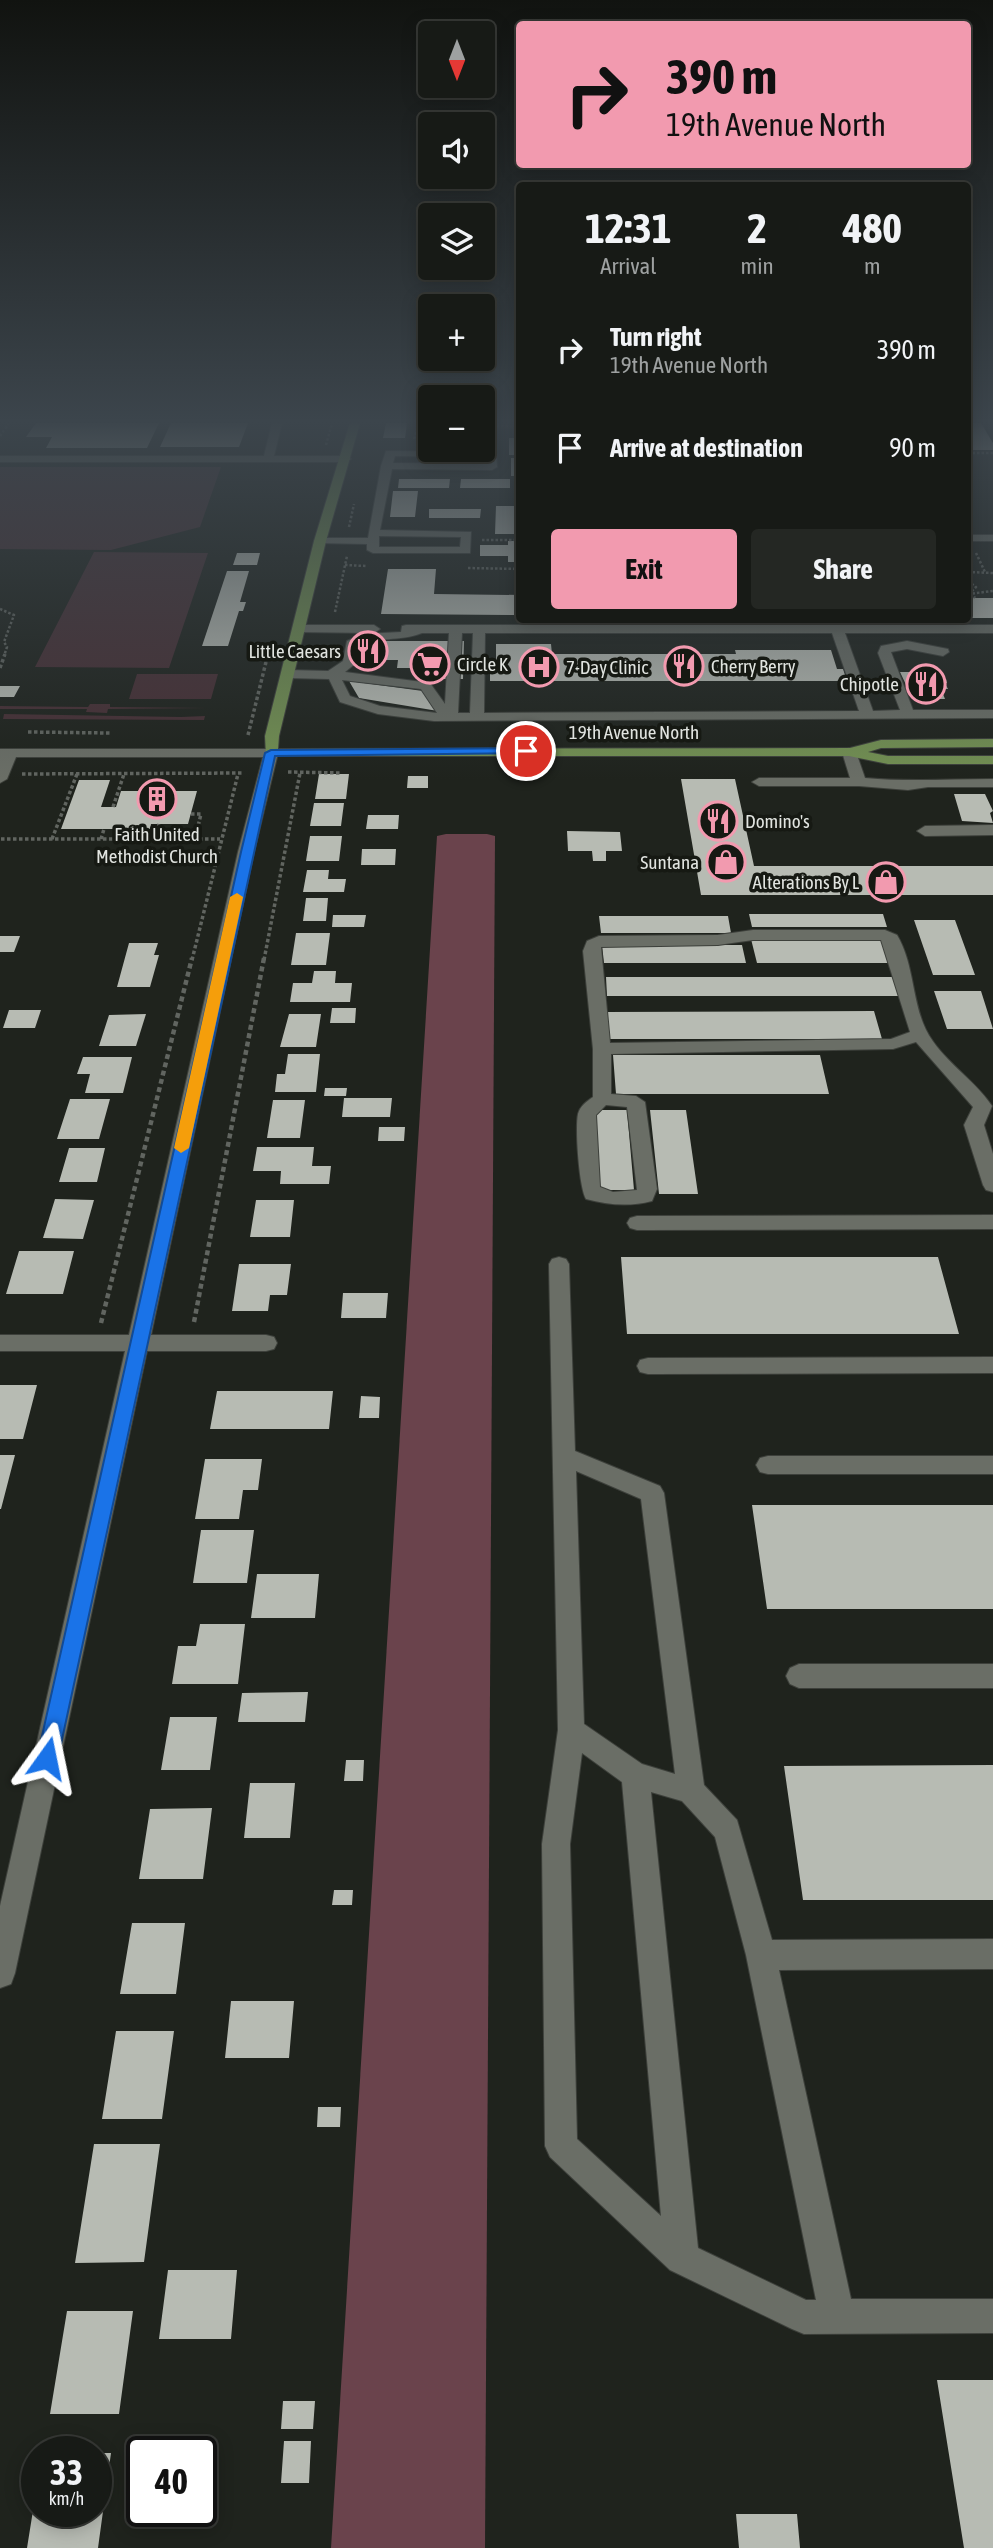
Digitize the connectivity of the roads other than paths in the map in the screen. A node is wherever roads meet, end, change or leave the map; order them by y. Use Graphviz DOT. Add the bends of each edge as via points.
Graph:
graph roads {
  1 [pos="320,541"];
  2 [pos="374,542"];
  3 [pos="466,542"];
  4 [pos="299,629"];
  5 [pos="420,629"];
  6 [pos="456,629"];
  7 [pos="479,629"];
  8 [pos="837,629"];
  9 [pos="993,629"];
  10 [pos="943,652"];
  11 [pos="288,674"];
  12 [pos="333,674"];
  13 [pos="908,714"];
  14 [pos="993,714"];
  15 [pos="867,715"];
  16 [pos="477,716"];
  17 [pos="449,717"];
  18 [pos="993,743"];
  19 [pos="849,752"];
  20 [pos="6,753"];
  21 [pos="271,753"];
  22 [pos="993,760"];
  23 [pos="0,779"];
  24 [pos="759,782"];
  25 [pos="859,782"];
  26 [pos="993,783"];
  27 [pos="993,830"];
  28 [pos="925,831"];
  29 [pos="920,1035"];
  30 [pos="602,1049"];
  31 [pos="602,1098"];
  32 [pos="988,1104"];
  33 [pos="993,1185"];
  34 [pos="637,1223"];
  35 [pos="993,1223"];
  36 [pos="559,1264"];
  37 [pos="0,1343"];
  38 [pos="139,1343"];
  39 [pos="267,1343"];
  40 [pos="993,1365"];
  41 [pos="649,1366"];
  42 [pos="563,1456"];
  43 [pos="768,1465"];
  44 [pos="993,1465"];
  45 [pos="799,1676"];
  46 [pos="993,1676"];
  47 [pos="571,1730"];
  48 [pos="635,1775"];
  49 [pos="691,1791"];
  50 [pos="993,1954"];
  51 [pos="761,1955"];
  52 [pos="0,1973"];
  53 [pos="682,2258"];
  54 [pos="993,2316"];
  55 [pos="837,2317"];
  1 -- 4 [label="main road"];
  2 -- 3 [label="street" via="373,550 466,551"];
  4 -- 5 [label="street"];
  4 -- 11 [label="main road"];
  5 -- 6 [label="street"];
  5 -- 12 [label="street" via="403,636 357,640 350,649 349,663"];
  6 -- 7 [label="street"];
  6 -- 17 [label="street"];
  7 -- 8 [label="street"];
  7 -- 16 [label="street"];
  8 -- 9 [label="street"];
  8 -- 15 [label="street"];
  10 -- 13 [label="street" via="907,645 886,649"];
  11 -- 12 [label="street"];
  11 -- 21 [label="main road"];
  12 -- 17 [label="street" via="425,686"];
  12 -- 17 [label="street" via="345,699 358,705"];
  13 -- 14 [label="street"];
  13 -- 15 [label="street"];
  15 -- 16 [label="street"];
  16 -- 17 [label="street"];
  18 -- 19 [label="main road, 19th Avenue North" via="881,744"];
  19 -- 21 [label="main road, 19th Avenue North"];
  19 -- 22 [label="main road, 19th Avenue North" via="888,760"];
  19 -- 25 [label="street"];
  20 -- 21 [label="street, 19th Avenue North"];
  20 -- 23 [label="street"];
  21 -- 38 [label="street"];
  24 -- 25 [label="street"];
  25 -- 26 [label="street" via="908,786"];
  27 -- 28 [label="street"];
  29 -- 30 [label="street" via="893,1044"];
  29 -- 30 [label="street" via="891,939 885,935 753,934 719,940 593,945"];
  29 -- 32 [label="street"];
  30 -- 31 [label="street"];
  31 -- 31 [label="street" via="587,1115 593,1194 613,1199 645,1196 648,1189 636,1102"];
  32 -- 33 [label="street" via="974,1125"];
  34 -- 35 [label="street"];
  36 -- 42 [label="street"];
  37 -- 38 [label="street"];
  38 -- 39 [label="street"];
  38 -- 52 [label="street"];
  40 -- 41 [label="street"];
  42 -- 47 [label="street"];
  42 -- 49 [label="street" via="652,1493"];
  43 -- 44 [label="street"];
  45 -- 46 [label="street"];
  47 -- 48 [label="street"];
  47 -- 53 [label="street" via="555,1844 561,2146"];
  48 -- 49 [label="street"];
  48 -- 53 [label="street"];
  49 -- 51 [label="street" via="727,1829"];
  50 -- 51 [label="street"];
  51 -- 55 [label="street"];
  53 -- 55 [label="street" via="804,2317"];
  54 -- 55 [label="street"];
}
